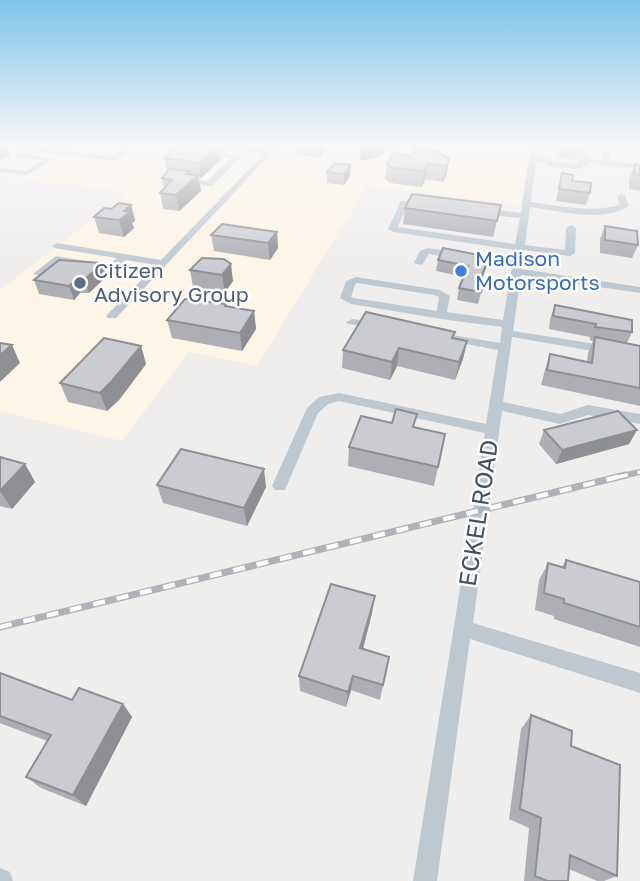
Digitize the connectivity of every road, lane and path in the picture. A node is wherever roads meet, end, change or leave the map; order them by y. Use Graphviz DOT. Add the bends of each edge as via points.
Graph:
graph roads {
  1 [pos="237,186"];
  2 [pos="529,186"];
  3 [pos="621,196"];
  4 [pos="437,204"];
  5 [pos="474,209"];
  6 [pos="525,210"];
  7 [pos="572,228"];
  8 [pos="57,246"];
  9 [pos="124,257"];
  10 [pos="518,258"];
  11 [pos="419,262"];
  12 [pos="164,263"];
  13 [pos="38,274"];
  14 [pos="640,290"];
  15 [pos="112,316"];
  16 [pos="441,316"];
  17 [pos="352,322"];
  18 [pos="393,328"];
  19 [pos="434,335"];
  20 [pos="506,335"];
  21 [pos="640,355"];
  22 [pos="496,405"];
  23 [pos="640,419"];
  24 [pos="492,430"];
  25 [pos="280,486"];
  26 [pos="462,628"];
  27 [pos="640,683"];
  28 [pos="425,881"];
  1 -- 12 [label="street"];
  2 -- 6 [label="street, ECKEL ROAD"];
  3 -- 6 [label="street" via="625,206 601,211"];
  4 -- 10 [label="street" via="404,203 393,229"];
  5 -- 6 [label="street"];
  6 -- 10 [label="street, ECKEL ROAD"];
  7 -- 10 [label="street" via="570,253"];
  8 -- 9 [label="street"];
  9 -- 12 [label="street"];
  9 -- 13 [label="street" via="111,268 56,259"];
  10 -- 11 [label="street" via="428,251"];
  10 -- 14 [label="street"];
  10 -- 20 [label="street, ECKEL ROAD"];
  12 -- 15 [label="street"];
  16 -- 16 [label="street" via="351,301 345,298 356,279 436,292 445,296"];
  16 -- 20 [label="street"];
  17 -- 18 [label="street"];
  19 -- 20 [label="street"];
  20 -- 21 [label="street"];
  20 -- 22 [label="street, ECKEL ROAD"];
  22 -- 23 [label="street" via="559,419 588,410"];
  22 -- 24 [label="street, ECKEL ROAD"];
  24 -- 25 [label="street" via="330,398 312,411"];
  24 -- 26 [label="street, ECKEL ROAD"];
  26 -- 27 [label="street"];
  26 -- 28 [label="street, ECKEL ROAD"];
}
